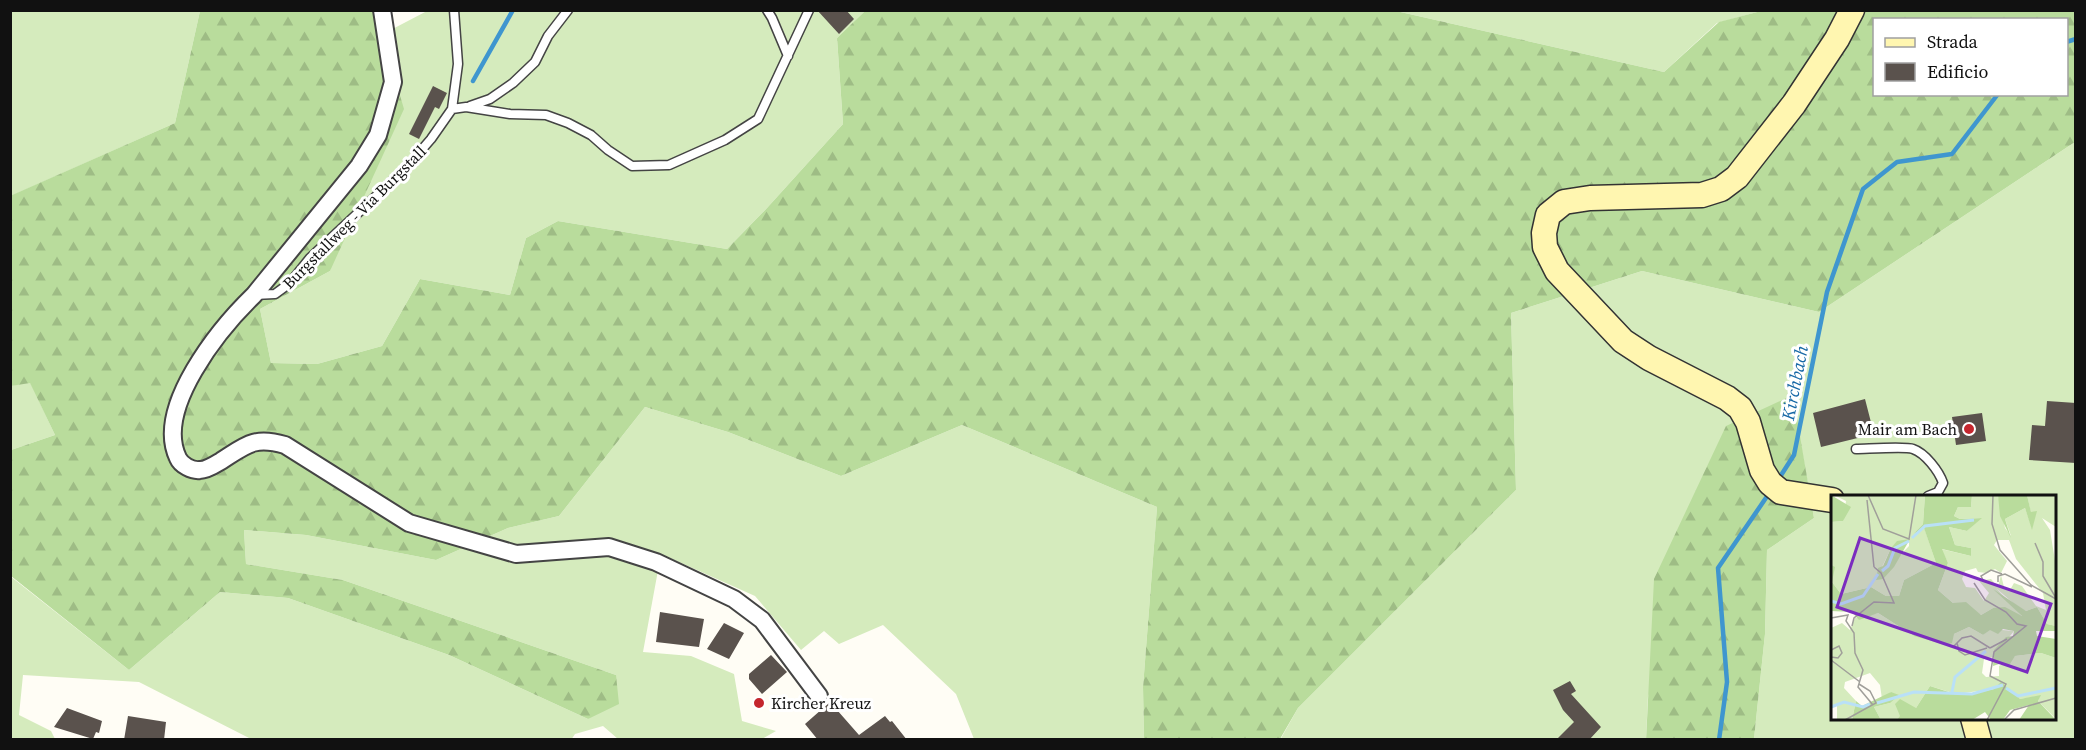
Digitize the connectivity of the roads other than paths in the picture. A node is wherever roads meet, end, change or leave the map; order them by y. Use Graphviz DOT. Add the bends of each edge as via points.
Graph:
graph roads {
  1 [pos="382,10"];
  2 [pos="454,10"];
  3 [pos="568,10"];
  4 [pos="767,10"];
  5 [pos="809,10"];
  6 [pos="1852,10"];
  7 [pos="788,56"];
  8 [pos="466,107"];
  9 [pos="452,109"];
  10 [pos="254,295"];
  11 [pos="1856,449"];
  12 [pos="1930,495"];
  13 [pos="1831,500"];
  14 [pos="819,696"];
  15 [pos="1974,720"];
  16 [pos="1979,740"];
  1 -- 10 [label="street, Burgstallweg - Via Burgstall" via="393,82 378,135 359,166"];
  2 -- 9 [label="lane" via="458,64"];
  3 -- 8 [label="lane" via="535,62 513,83 490,99"];
  4 -- 7 [label="lane"];
  5 -- 7 [label="lane"];
  6 -- 13 [label="street" via="1838,39 1794,104 1737,177 1721,189 1702,195 1564,202 1548,215 1544,233 1545,248 1557,271 1623,341 1740,408 1770,483 1781,492"];
  7 -- 8 [label="lane" via="758,119 726,140 669,165 632,166 591,135 546,115"];
  8 -- 9 [label="lane"];
  9 -- 10 [label="lane, Burgstallweg - Via Burgstall" via="405,169 310,258 290,283 275,294"];
  10 -- 14 [label="street, Burgstallweg - Via Burgstall" via="191,374 174,413 172,434 180,463 201,470 250,443 268,440 285,446 409,523 516,554 609,547 656,562 734,599 762,620"];
  11 -- 12 [label="lane" via="1912,448 1940,474 1943,483 1938,492"];
  15 -- 16 [label="street"];
}
